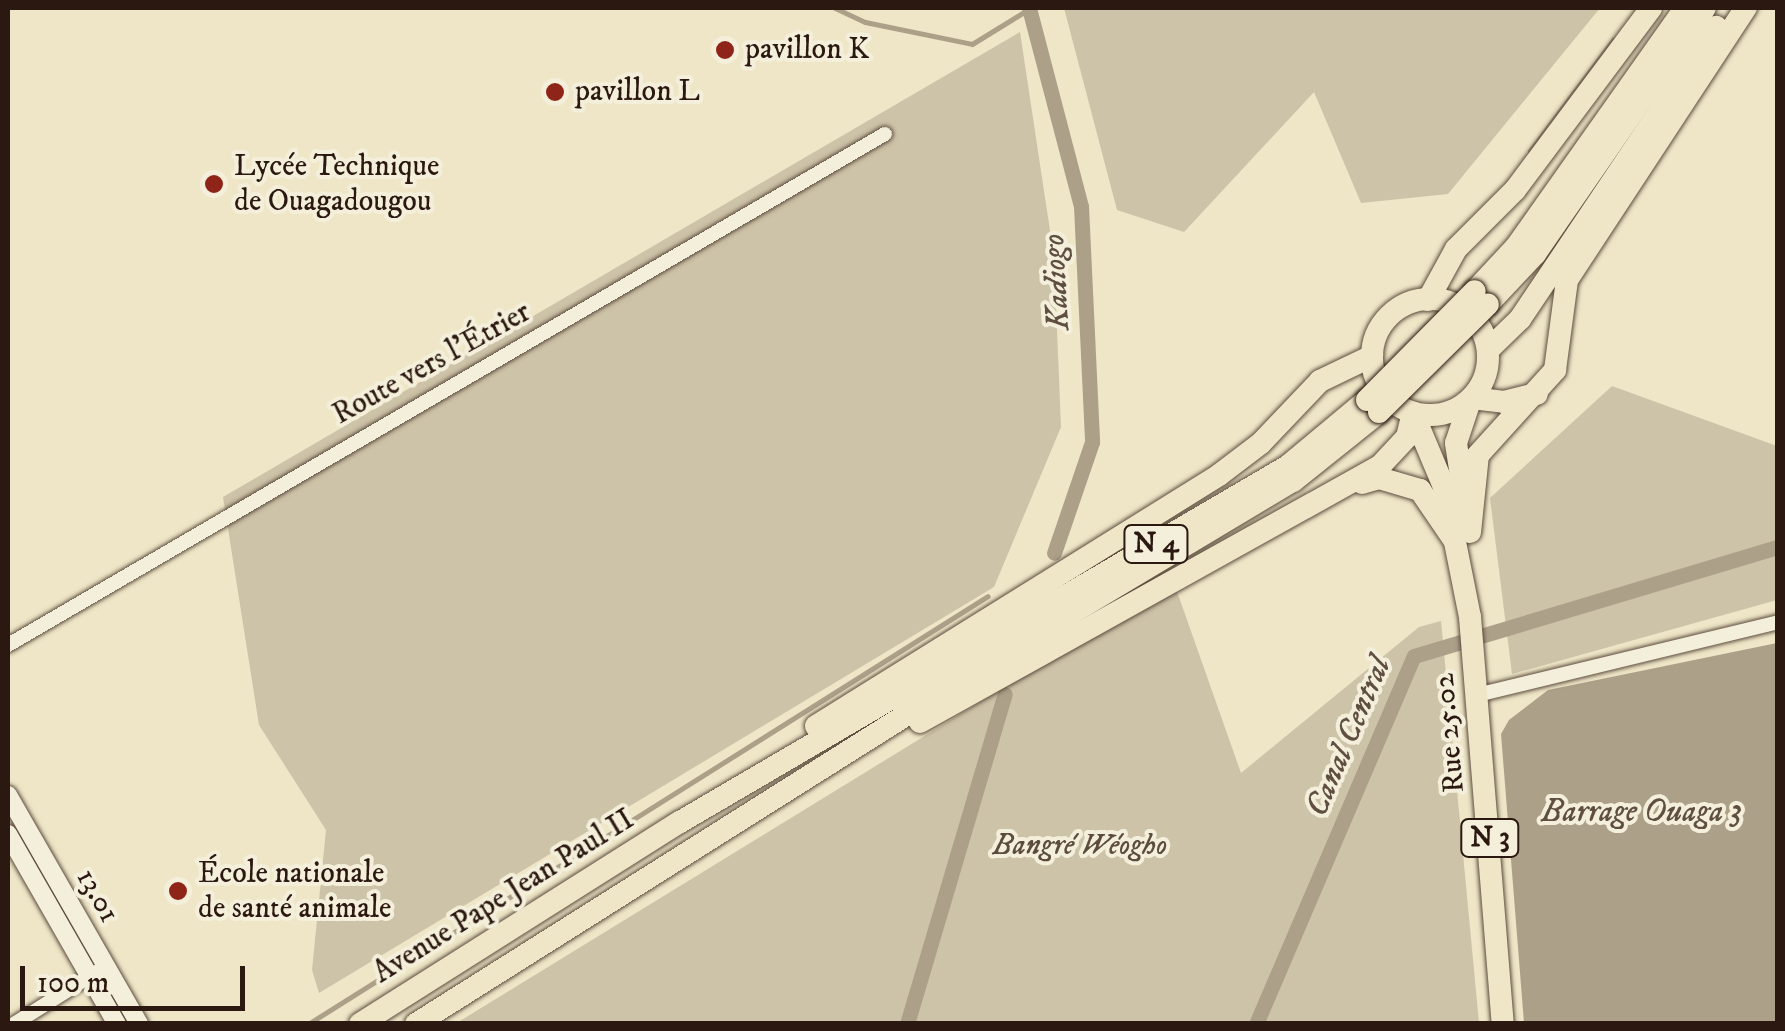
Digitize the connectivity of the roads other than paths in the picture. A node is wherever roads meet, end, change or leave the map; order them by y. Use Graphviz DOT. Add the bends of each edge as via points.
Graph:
graph roads {
  1 [pos="1651,8"];
  2 [pos="1685,8"];
  3 [pos="1705,8"];
  4 [pos="1728,8"];
  5 [pos="1746,8"];
  6 [pos="884,134"];
  7 [pos="1482,297"];
  8 [pos="1428,300"];
  9 [pos="1488,350"];
  10 [pos="1372,356"];
  11 [pos="1540,394"];
  12 [pos="1472,398"];
  13 [pos="1373,406"];
  14 [pos="1412,413"];
  15 [pos="1327,497"];
  16 [pos="1462,536"];
  17 [pos="1778,622"];
  18 [pos="8,645"];
  19 [pos="1477,695"];
  20 [pos="8,795"];
  21 [pos="680,822"];
  22 [pos="8,834"];
  23 [pos="690,852"];
  24 [pos="98,971"];
  25 [pos="14,1024"];
  26 [pos="118,1024"];
  27 [pos="139,1024"];
  28 [pos="360,1024"];
  29 [pos="416,1024"];
  30 [pos="1503,1024"];
  1 -- 8 [label="main road" via="1516,190 1456,249"];
  2 -- 7 [label="main road, N 4"];
  3 -- 7 [label="main road, N 4" via="1535,254"];
  4 -- 9 [label="main road" via="1520,320"];
  5 -- 11 [label="main road" via="1567,280 1555,370"];
  6 -- 18 [label="street, Route vers l'Étrier"];
  7 -- 13 [label="main road, N 4, bridge"];
  8 -- 9 [label="main road" via="1474,319"];
  8 -- 10 [label="main road" via="1395,311"];
  9 -- 12 [label="main road, N 3"];
  10 -- 14 [label="main road, N 3" via="1378,385"];
  10 -- 21 [label="main road" via="1320,381 1261,443 1219,475 997,608"];
  11 -- 12 [label="main road" via="1504,402"];
  11 -- 16 [label="main road" via="1478,455"];
  12 -- 14 [label="main road" via="1452,411"];
  12 -- 16 [label="main road, Rue 25.02 / N 3" via="1460,422 1456,459"];
  13 -- 21 [label="main road, N 4" via="1288,466"];
  13 -- 23 [label="main road, N 4" via="1294,482 995,658"];
  14 -- 15 [label="main road" via="1396,453"];
  14 -- 16 [label="main road, Rue 25.02 / N 3"];
  15 -- 16 [label="main road" via="1379,478 1397,480 1437,507"];
  15 -- 23 [label="main road"];
  16 -- 19 [label="main road, Rue 25.02 / N 3"];
  17 -- 19 [label="street"];
  19 -- 30 [label="main road, Rue 25.02 / N 3"];
  20 -- 24 [label="street, 13.01"];
  21 -- 28 [label="main road, Avenue Pape Jean Paul II / N 4"];
  22 -- 24 [label="street, 13.01"];
  23 -- 29 [label="main road, Avenue Pape Jean Paul II / N 4"];
  24 -- 25 [label="street"];
  24 -- 26 [label="street, 13.01"];
  24 -- 27 [label="street, 13.01"];
}
